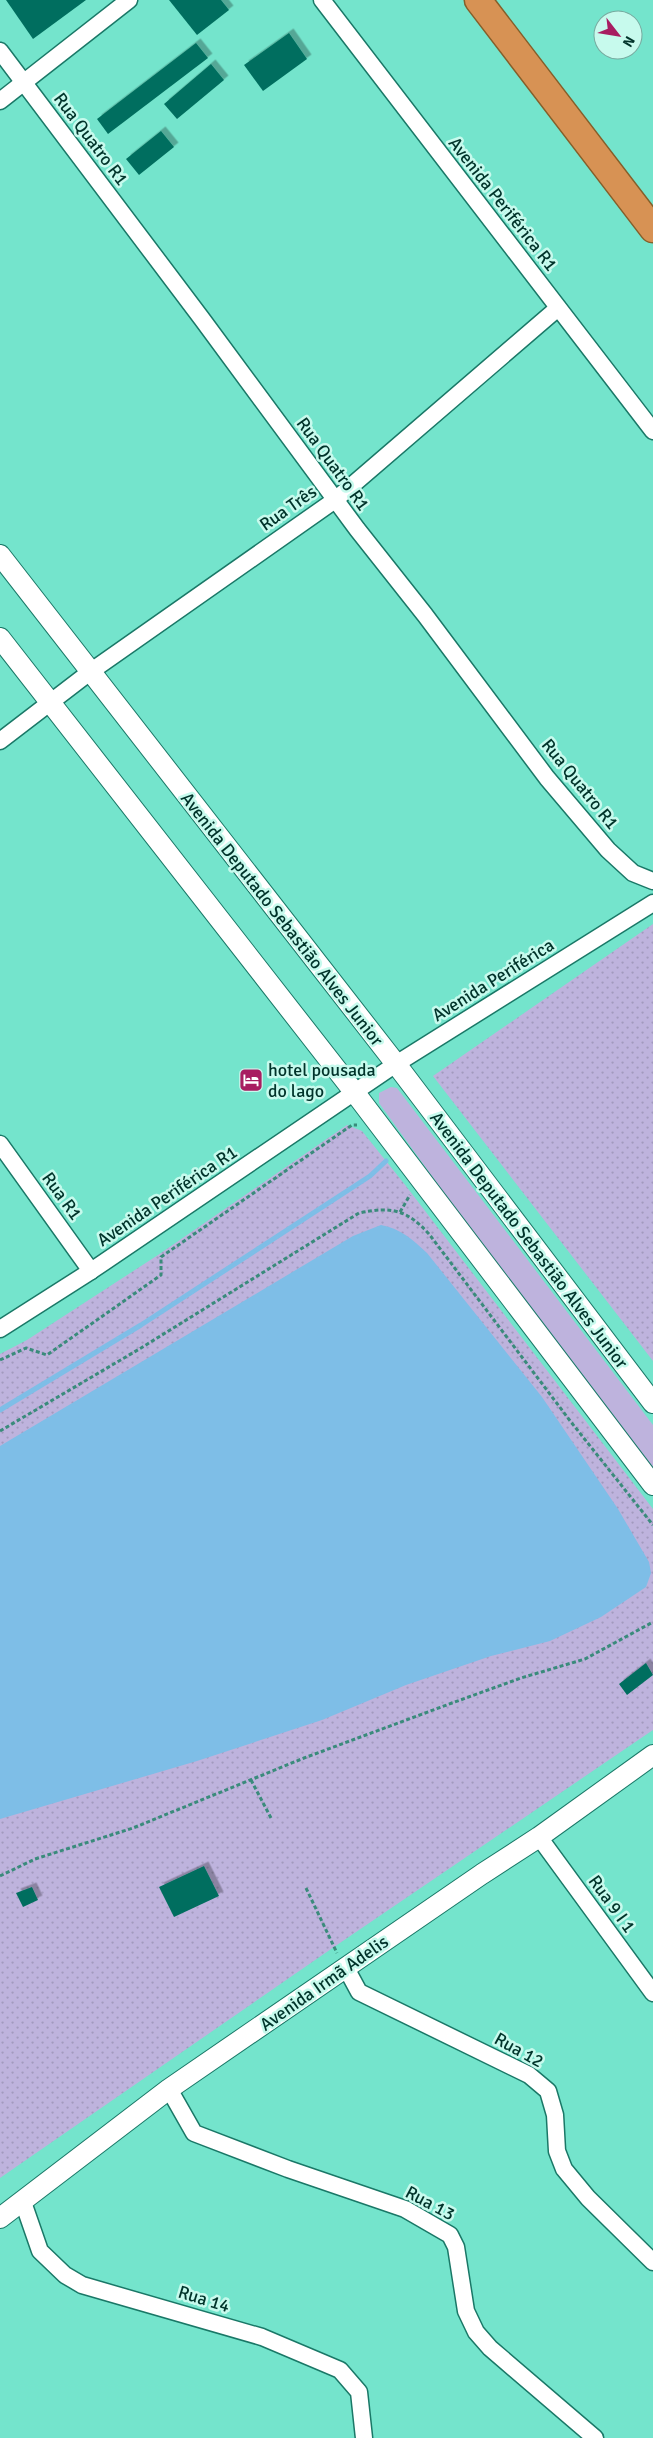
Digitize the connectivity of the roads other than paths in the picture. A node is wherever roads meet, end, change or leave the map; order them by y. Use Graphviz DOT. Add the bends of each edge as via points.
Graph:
graph roads {
  1 [pos="129,0"];
  2 [pos="322,0"];
  3 [pos="478,0"];
  4 [pos="0,52"];
  5 [pos="24,83"];
  6 [pos="0,101"];
  7 [pos="653,229"];
  8 [pos="558,308"];
  9 [pos="653,432"];
  10 [pos="335,500"];
  11 [pos="0,555"];
  12 [pos="0,638"];
  13 [pos="90,672"];
  14 [pos="50,705"];
  15 [pos="0,741"];
  16 [pos="653,881"];
  17 [pos="653,903"];
  18 [pos="396,1064"];
  19 [pos="355,1093"];
  20 [pos="0,1144"];
  21 [pos="91,1271"];
  22 [pos="0,1329"];
  23 [pos="653,1403"];
  24 [pos="653,1485"];
  25 [pos="653,1755"];
  26 [pos="539,1837"];
  27 [pos="346,1968"];
  28 [pos="653,1994"];
  29 [pos="169,2089"];
  30 [pos="23,2202"];
  31 [pos="0,2218"];
  32 [pos="653,2262"];
  33 [pos="364,2438"];
  34 [pos="595,2438"];
  1 -- 5 [label="street"];
  2 -- 8 [label="street, Avenida Periférica R1"];
  3 -- 7 [label="highway"];
  4 -- 5 [label="street, Rua Quatro R1"];
  5 -- 6 [label="street"];
  5 -- 10 [label="street, Rua Quatro R1"];
  8 -- 9 [label="street, Avenida Periférica R1"];
  8 -- 10 [label="street, Rua Três"];
  10 -- 13 [label="street, Rua Três"];
  10 -- 16 [label="street, Rua Quatro R1" via="553,785 608,850 633,873"];
  11 -- 13 [label="street, Avenida Deputado Sebastião Alves Junior"];
  12 -- 14 [label="street"];
  13 -- 14 [label="street, Rua Três"];
  13 -- 18 [label="street, Avenida Deputado Sebastião Alves Junior"];
  14 -- 15 [label="street, Rua Três"];
  14 -- 19 [label="street"];
  17 -- 18 [label="street, Avenida Periférica"];
  18 -- 19 [label="street, Avenida Periférica"];
  18 -- 23 [label="street, Avenida Deputado Sebastião Alves Junior"];
  19 -- 21 [label="street, Avenida Periférica R1"];
  19 -- 24 [label="street"];
  20 -- 21 [label="street, Rua R1"];
  21 -- 22 [label="street, Avenida Periférica R1"];
  25 -- 26 [label="street, Avenida Irmã Adelis"];
  26 -- 27 [label="street, Avenida Irmã Adelis"];
  26 -- 28 [label="street, Rua 9 I 1"];
  27 -- 29 [label="street, Avenida Irmã Adelis"];
  27 -- 32 [label="street, Rua 12" via="360,1992 529,2075 548,2091 555,2115 557,2151 564,2169 588,2198"];
  29 -- 30 [label="street, Avenida Irmã Adelis"];
  29 -- 34 [label="street, Rua 13" via="194,2133 288,2170 405,2209 450,2235 456,2247 466,2311 476,2332 490,2348"];
  30 -- 31 [label="street, Avenida Irmã Adelis"];
  30 -- 33 [label="street, Rua 14" via="40,2251 65,2275 82,2285 262,2337 340,2370 359,2392"];
}
